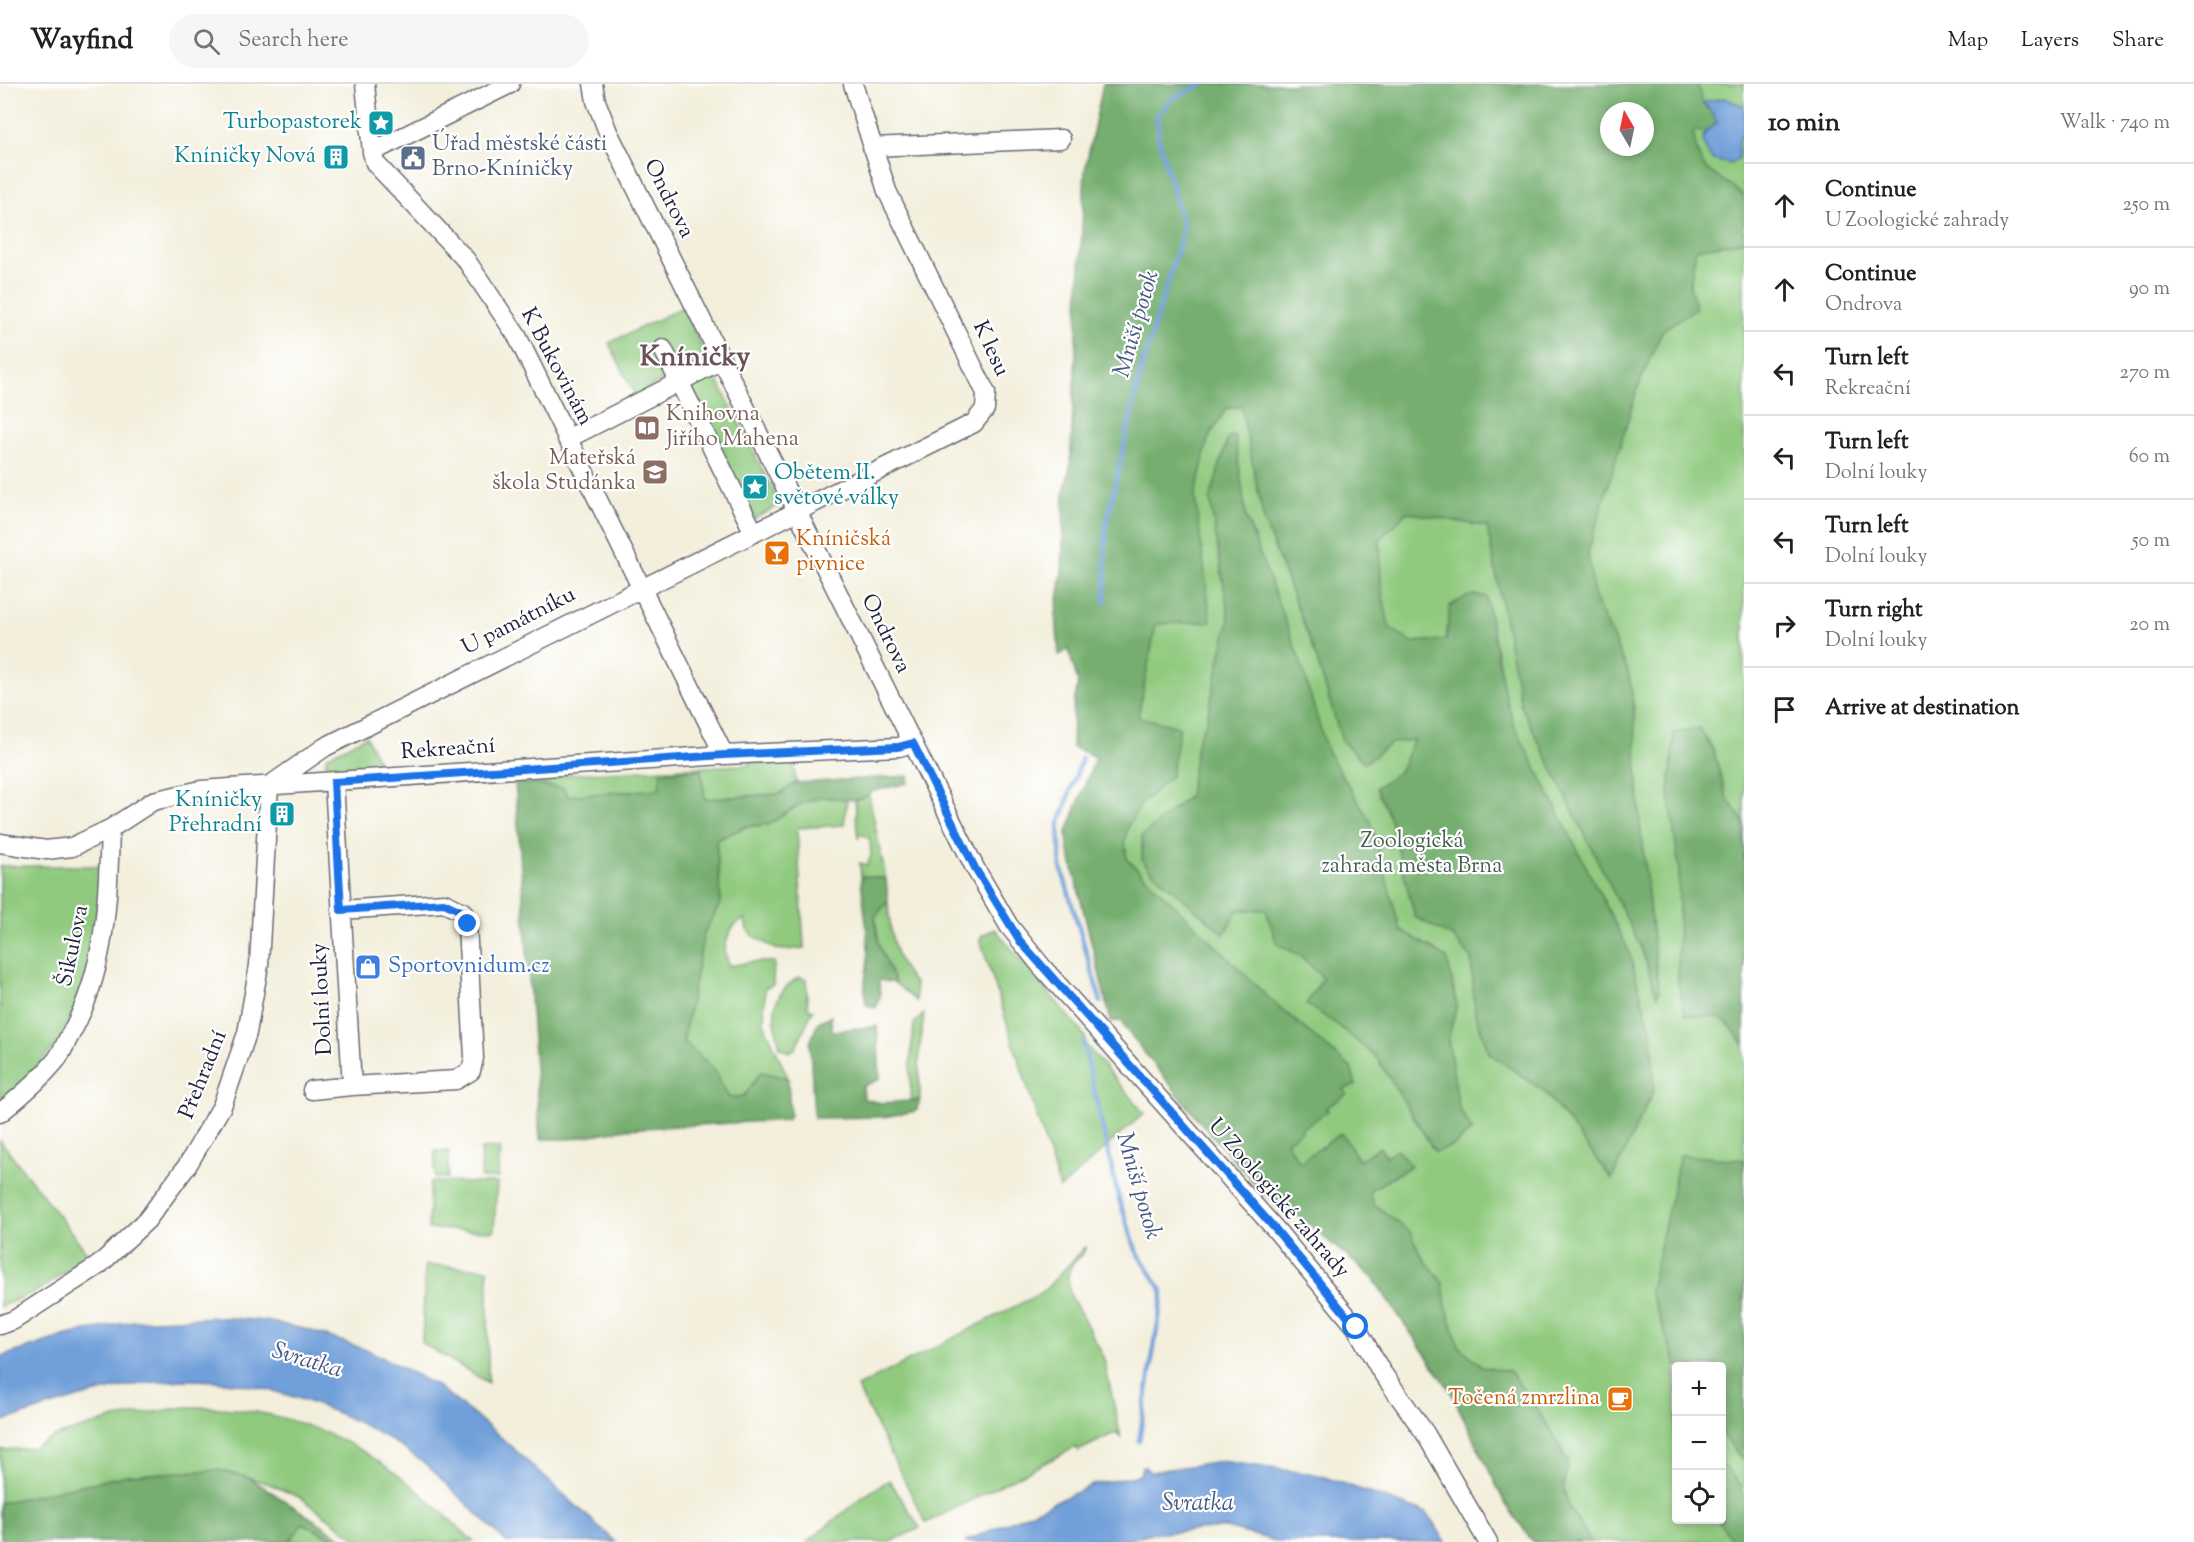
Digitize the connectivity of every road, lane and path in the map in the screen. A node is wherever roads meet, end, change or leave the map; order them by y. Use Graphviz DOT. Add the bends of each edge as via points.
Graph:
graph roads {
  1 [pos="365,84"];
  2 [pos="510,84"];
  3 [pos="594,84"];
  4 [pos="853,84"];
  5 [pos="1061,139"];
  6 [pos="872,147"];
  7 [pos="372,152"];
  8 [pos="663,349"];
  9 [pos="722,360"];
  10 [pos="680,382"];
  11 [pos="567,439"];
  12 [pos="797,512"];
  13 [pos="754,533"];
  14 [pos="640,588"];
  15 [pos="913,743"];
  16 [pos="724,755"];
  17 [pos="334,782"];
  18 [pos="270,786"];
  19 [pos="110,829"];
  20 [pos="0,843"];
  21 [pos="341,910"];
  22 [pos="1000,910"];
  23 [pos="352,1086"];
  24 [pos="312,1090"];
  25 [pos="0,1113"];
  26 [pos="0,1325"];
  27 [pos="1488,1542"];
  1 -- 7 [label="street, K Bukovinám"];
  2 -- 7 [label="street"];
  3 -- 9 [label="street, Ondrova" via="608,132"];
  4 -- 6 [label="street, K lesu"];
  5 -- 6 [label="street"];
  6 -- 12 [label="street, K lesu" via="887,191 986,393 985,409 974,423"];
  7 -- 11 [label="street, K Bukovinám" via="375,163 466,260 517,336"];
  8 -- 10 [label="street"];
  9 -- 10 [label="street"];
  9 -- 12 [label="street, Ondrova"];
  10 -- 11 [label="street"];
  10 -- 13 [label="street"];
  11 -- 14 [label="street, K Bukovinám"];
  12 -- 13 [label="street, U památníku"];
  12 -- 15 [label="street, Ondrova"];
  13 -- 14 [label="street, U památníku"];
  14 -- 16 [label="street, K Bukovinám"];
  14 -- 18 [label="street, U památníku" via="325,747"];
  15 -- 16 [label="street, Rekreační" via="898,747"];
  15 -- 22 [label="street, Ondrova"];
  16 -- 17 [label="street, Rekreační"];
  17 -- 18 [label="street, Rekreační"];
  17 -- 21 [label="street, Dolní louky"];
  18 -- 19 [label="street, Rekreační" via="201,790 153,801"];
  18 -- 26 [label="street, Přehradní" via="259,965 247,1033 222,1106 188,1166 147,1220 99,1265"];
  19 -- 20 [label="street, Rekreační" via="72,847 46,850"];
  19 -- 25 [label="street, Šikulova" via="108,896 100,954 82,1014 57,1058"];
  21 -- 23 [label="street, Dolní louky"];
  21 -- 23 [label="street, Dolní louky" via="444,903 463,912 468,924 474,1058 471,1071 456,1080"];
  22 -- 27 [label="street, U Zoologické zahrady" via="1042,967 1277,1231 1356,1327 1381,1371 1425,1433"];
  23 -- 24 [label="street, Dolní louky"];
}
